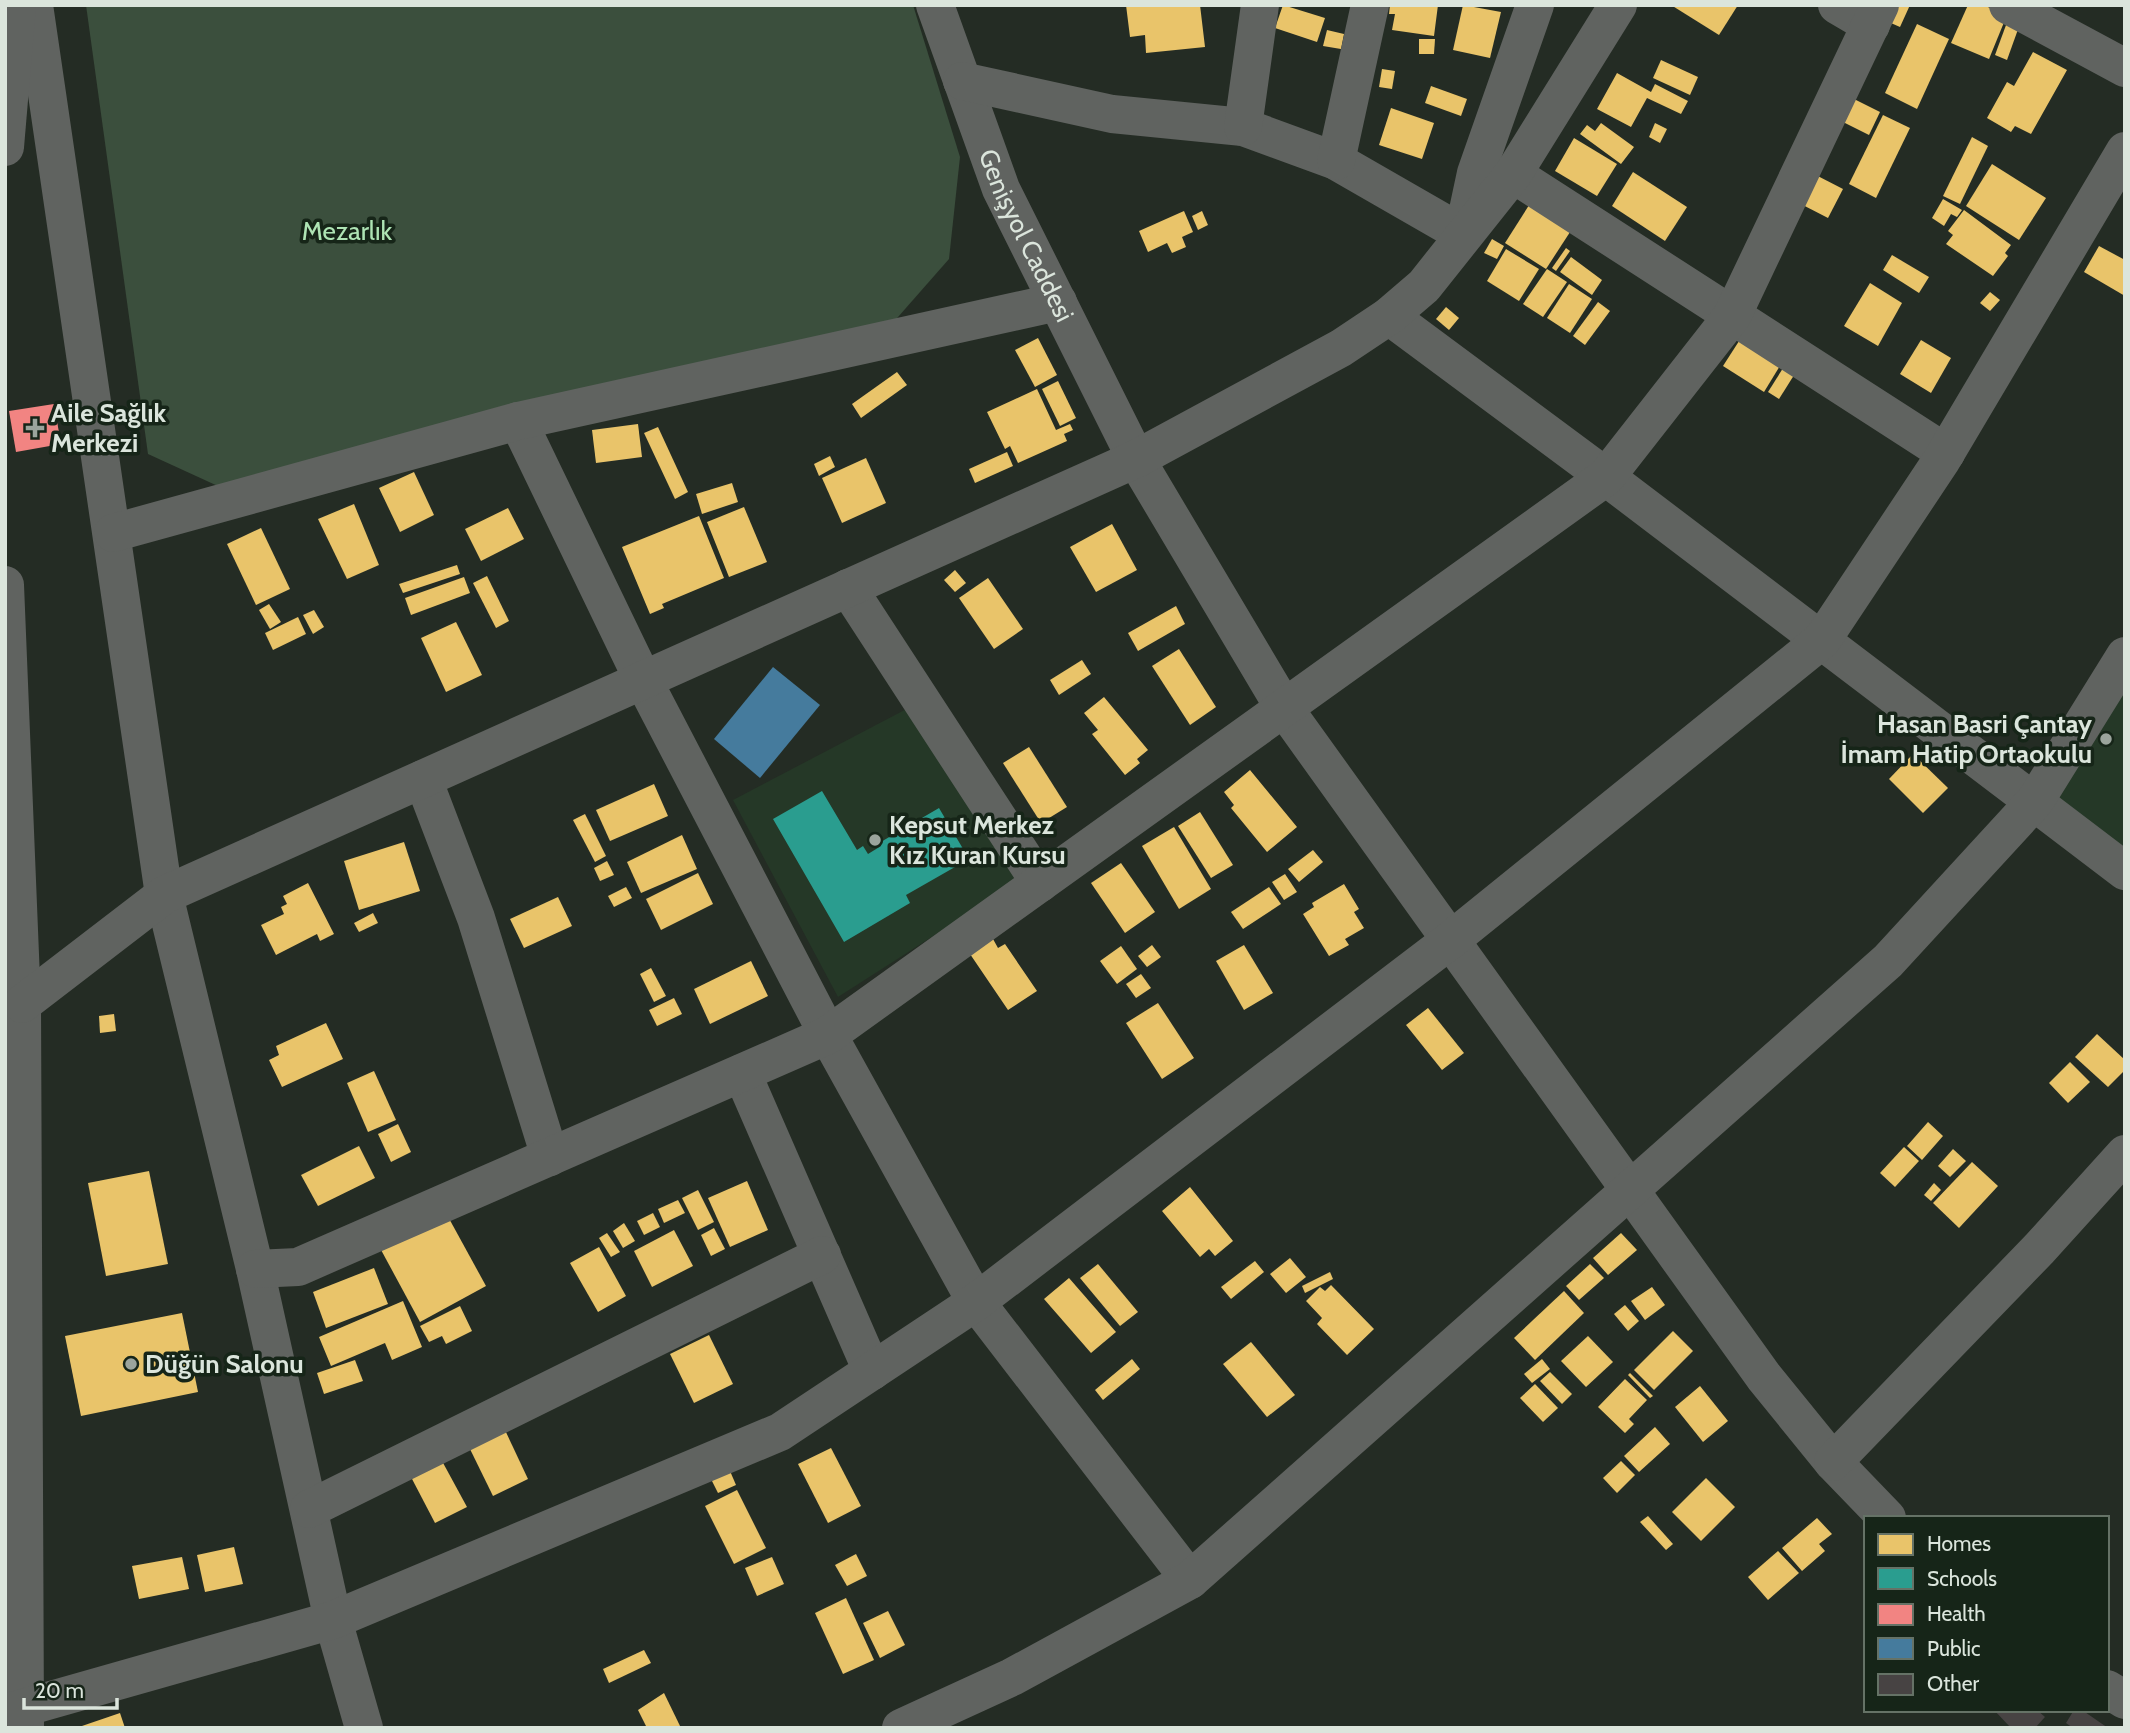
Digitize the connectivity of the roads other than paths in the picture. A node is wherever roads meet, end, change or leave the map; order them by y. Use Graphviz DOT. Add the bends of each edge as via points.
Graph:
graph roads {
  1 [pos="17,5"];
  2 [pos="34,5"];
  3 [pos="935,5"];
  4 [pos="1260,5"];
  5 [pos="1370,5"];
  6 [pos="1535,5"];
  7 [pos="1618,5"];
  8 [pos="1837,5"];
  9 [pos="2008,5"];
  10 [pos="1876,15"];
  11 [pos="2125,68"];
  12 [pos="962,81"];
  13 [pos="1243,127"];
  14 [pos="5,147"];
  15 [pos="2125,151"];
  16 [pos="1336,161"];
  17 [pos="1513,174"];
  18 [pos="1463,234"];
  19 [pos="1058,302"];
  20 [pos="1389,316"];
  21 [pos="1732,316"];
  22 [pos="519,421"];
  23 [pos="1946,453"];
  24 [pos="1136,459"];
  25 [pos="1606,477"];
  26 [pos="113,533"];
  27 [pos="5,585"];
  28 [pos="848,588"];
  29 [pos="1822,640"];
  30 [pos="2125,656"];
  31 [pos="643,680"];
  32 [pos="1284,708"];
  33 [pos="7,711"];
  34 [pos="423,779"];
  35 [pos="2035,800"];
  36 [pos="2125,871"];
  37 [pos="1040,883"];
  38 [pos="164,895"];
  39 [pos="1452,939"];
  40 [pos="23,1004"];
  41 [pos="828,1035"];
  42 [pos="742,1073"];
  43 [pos="2125,1154"];
  44 [pos="550,1157"];
  45 [pos="1629,1189"];
  46 [pos="822,1255"];
  47 [pos="255,1269"];
  48 [pos="976,1302"];
  49 [pos="872,1371"];
  50 [pos="1833,1462"];
  51 [pos="309,1509"];
  52 [pos="1885,1516"];
  53 [pos="1190,1580"];
  54 [pos="334,1620"];
  55 [pos="2109,1690"];
  56 [pos="2125,1700"];
  57 [pos="18,1716"];
  58 [pos="364,1728"];
  59 [pos="901,1728"];
  1 -- 14 [label="street"];
  2 -- 26 [label="street"];
  3 -- 12 [label="street, Genişyol Caddesi"];
  4 -- 13 [label="street"];
  5 -- 16 [label="street"];
  6 -- 18 [label="street" via="1476,173"];
  7 -- 17 [label="street"];
  8 -- 10 [label="street"];
  9 -- 11 [label="street"];
  10 -- 21 [label="street"];
  12 -- 13 [label="street" via="1112,114"];
  12 -- 19 [label="street, Genişyol Caddesi" via="1001,189"];
  13 -- 16 [label="street"];
  15 -- 23 [label="street"];
  16 -- 18 [label="street"];
  17 -- 18 [label="street"];
  17 -- 21 [label="street"];
  18 -- 20 [label="street" via="1424,286"];
  19 -- 22 [label="street"];
  19 -- 24 [label="street, Genişyol Caddesi"];
  20 -- 24 [label="street" via="1341,348"];
  20 -- 25 [label="street"];
  21 -- 23 [label="street"];
  21 -- 25 [label="street"];
  22 -- 26 [label="street"];
  22 -- 31 [label="street"];
  23 -- 29 [label="street"];
  24 -- 28 [label="street"];
  24 -- 32 [label="street, Genişyol Caddesi"];
  25 -- 29 [label="street"];
  25 -- 32 [label="street"];
  26 -- 38 [label="street"];
  27 -- 33 [label="street"];
  28 -- 31 [label="street"];
  28 -- 37 [label="street"];
  29 -- 35 [label="street"];
  29 -- 39 [label="street"];
  30 -- 35 [label="street"];
  31 -- 34 [label="street"];
  31 -- 41 [label="street"];
  32 -- 37 [label="street"];
  32 -- 39 [label="street, Genişyol Caddesi"];
  33 -- 40 [label="street"];
  34 -- 38 [label="street"];
  34 -- 44 [label="street" via="476,918"];
  35 -- 36 [label="street"];
  35 -- 45 [label="street" via="1888,961"];
  37 -- 41 [label="street"];
  38 -- 40 [label="street"];
  38 -- 47 [label="street"];
  39 -- 45 [label="street, Genişyol Caddesi"];
  39 -- 48 [label="street"];
  40 -- 57 [label="street"];
  41 -- 42 [label="street"];
  41 -- 48 [label="street"];
  42 -- 44 [label="street"];
  42 -- 46 [label="street"];
  43 -- 50 [label="street"];
  44 -- 47 [label="street" via="298,1267"];
  45 -- 50 [label="street, Genişyol Caddesi" via="1764,1377"];
  45 -- 53 [label="street"];
  46 -- 49 [label="street"];
  46 -- 51 [label="street"];
  47 -- 51 [label="street"];
  48 -- 49 [label="street"];
  48 -- 53 [label="street"];
  49 -- 54 [label="street" via="780,1432"];
  50 -- 52 [label="street, Genişyol Caddesi"];
  51 -- 54 [label="street"];
  53 -- 59 [label="street" via="1012,1677"];
  54 -- 57 [label="street"];
  54 -- 58 [label="street"];
  55 -- 56 [label="street"];
}
